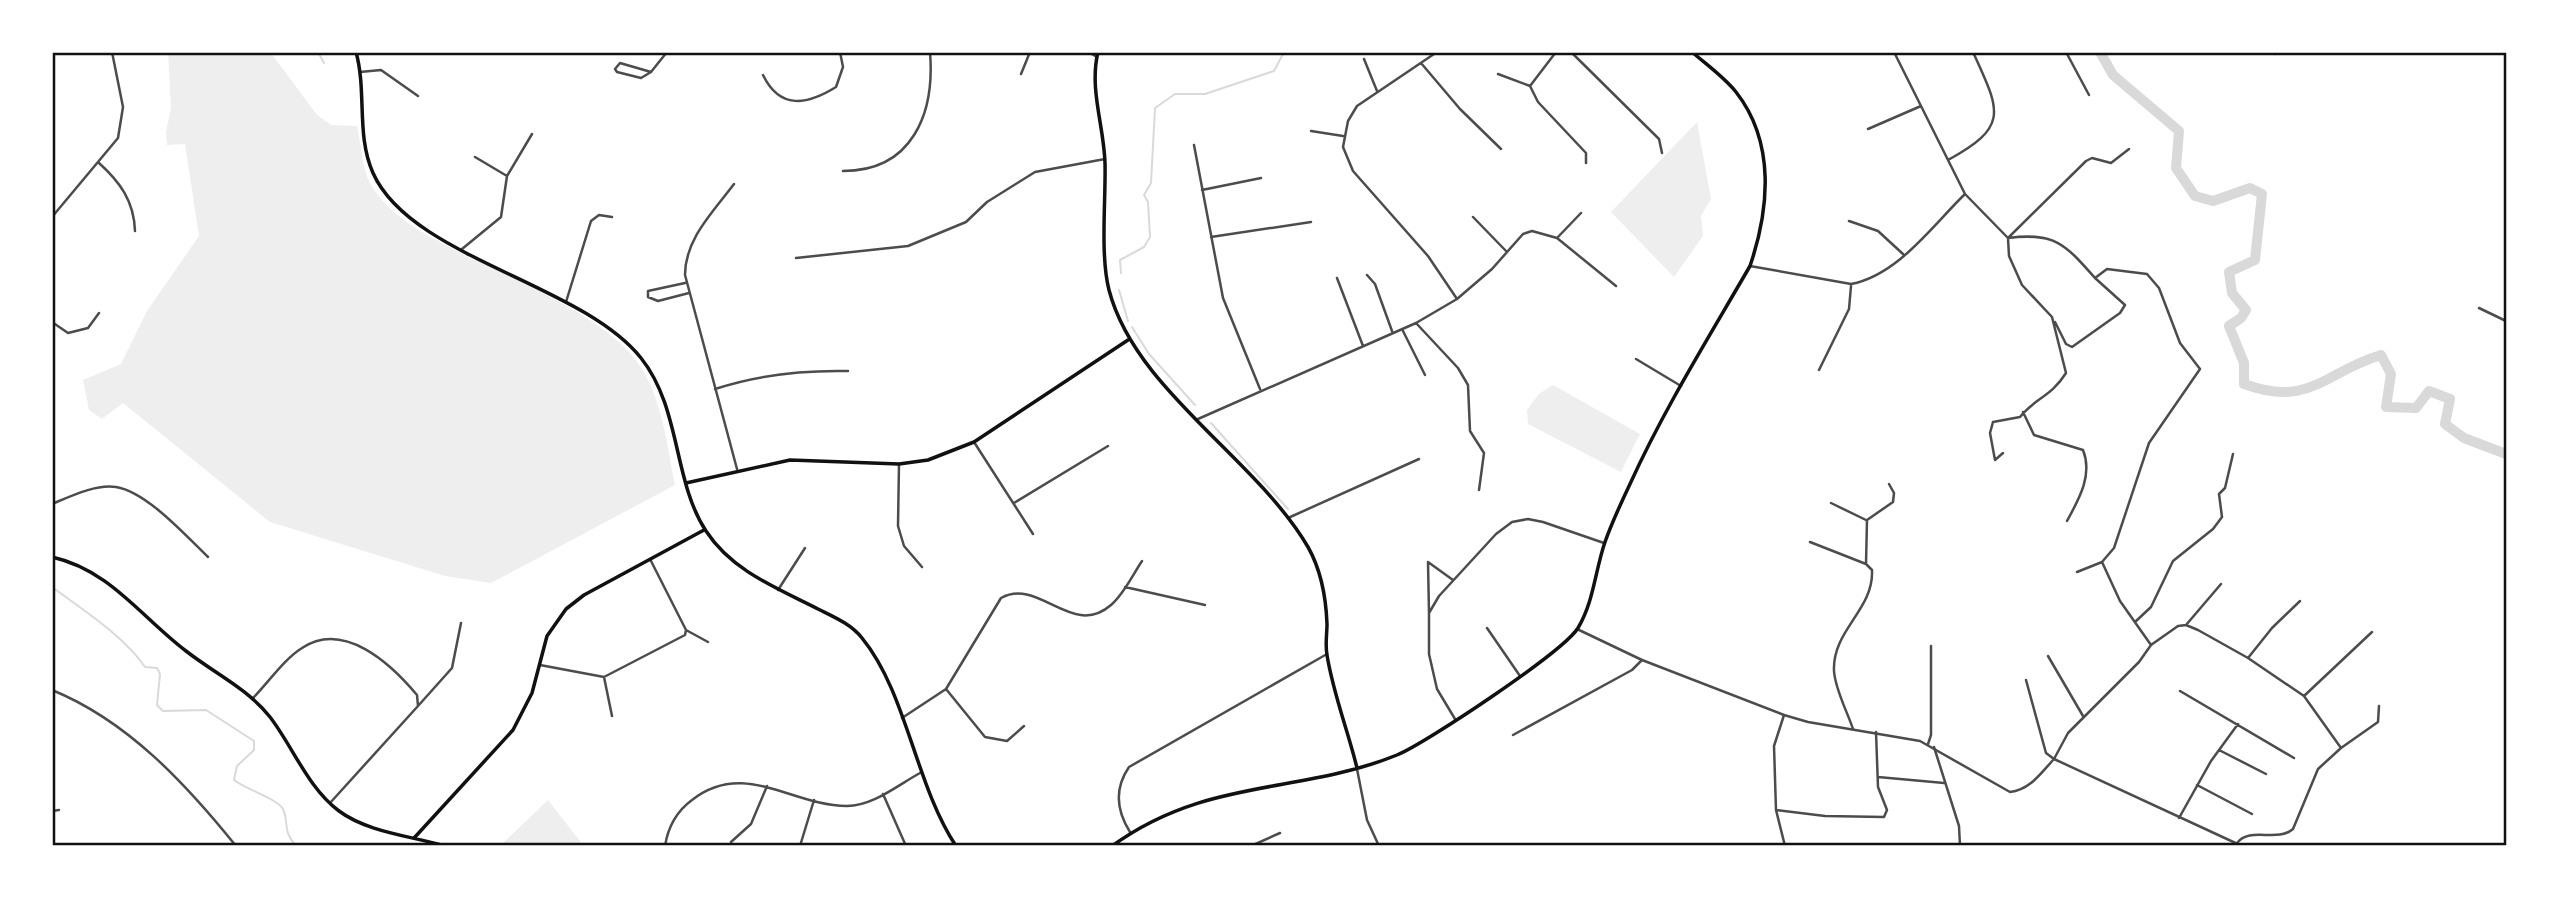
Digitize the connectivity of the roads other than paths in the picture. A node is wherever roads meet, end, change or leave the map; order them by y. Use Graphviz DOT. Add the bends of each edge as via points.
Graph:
graph roads {
  1 [pos="112,52"];
  2 [pos="356,52"];
  3 [pos="667,52"];
  4 [pos="840,52"];
  5 [pos="930,52"];
  6 [pos="1030,52"];
  7 [pos="1088,52"];
  8 [pos="1437,52"];
  9 [pos="1556,52"];
  10 [pos="1571,52"];
  11 [pos="1692,52"];
  12 [pos="1894,52"];
  13 [pos="1973,52"];
  14 [pos="2066,52"];
  15 [pos="1098,55"];
  16 [pos="1364,59"];
  17 [pos="1421,63"];
  18 [pos="360,72"];
  19 [pos="651,72"];
  20 [pos="1021,74"];
  21 [pos="1498,74"];
  22 [pos="762,75"];
  23 [pos="1530,86"];
  24 [pos="1378,92"];
  25 [pos="418,96"];
  26 [pos="2090,96"];
  27 [pos="1921,106"];
  28 [pos="1868,130"];
  29 [pos="1311,131"];
  30 [pos="533,134"];
  31 [pos="1343,136"];
  32 [pos="1194,145"];
  33 [pos="1501,149"];
  34 [pos="2129,149"];
  35 [pos="1662,153"];
  36 [pos="475,157"];
  37 [pos="1105,159"];
  38 [pos="1948,160"];
  39 [pos="99,163"];
  40 [pos="1586,163"];
  41 [pos="843,171"];
  42 [pos="507,176"];
  43 [pos="1261,178"];
  44 [pos="734,184"];
  45 [pos="1201,190"];
  46 [pos="1965,194"];
  47 [pos="1581,212"];
  48 [pos="52,217"];
  49 [pos="612,217"];
  50 [pos="1473,217"];
  51 [pos="1849,221"];
  52 [pos="1311,222"];
  53 [pos="135,231"];
  54 [pos="1211,237"];
  55 [pos="1557,238"];
  56 [pos="2008,238"];
  57 [pos="462,248"];
  58 [pos="1507,252"];
  59 [pos="1903,254"];
  60 [pos="796,258"];
  61 [pos="1750,266"];
  62 [pos="1367,275"];
  63 [pos="1337,278"];
  64 [pos="2095,278"];
  65 [pos="687,283"];
  66 [pos="1851,284"];
  67 [pos="1616,286"];
  68 [pos="689,293"];
  69 [pos="1457,299"];
  70 [pos="566,303"];
  71 [pos="2479,308"];
  72 [pos="99,313"];
  73 [pos="2052,317"];
  74 [pos="2507,321"];
  75 [pos="52,322"];
  76 [pos="1416,323"];
  77 [pos="1402,329"];
  78 [pos="1392,333"];
  79 [pos="1128,340"];
  80 [pos="1363,345"];
  81 [pos="1636,359"];
  82 [pos="1819,370"];
  83 [pos="848,371"];
  84 [pos="1425,375"];
  85 [pos="1681,387"];
  86 [pos="715,389"];
  87 [pos="1260,389"];
  88 [pos="2024,412"];
  89 [pos="1199,419"];
  90 [pos="974,442"];
  91 [pos="1108,446"];
  92 [pos="2003,453"];
  93 [pos="2233,454"];
  94 [pos="1419,459"];
  95 [pos="899,464"];
  96 [pos="737,469"];
  97 [pos="686,483"];
  98 [pos="1889,484"];
  99 [pos="1479,490"];
  100 [pos="1014,503"];
  101 [pos="1831,503"];
  102 [pos="52,504"];
  103 [pos="1288,519"];
  104 [pos="1867,520"];
  105 [pos="2067,521"];
  106 [pos="705,530"];
  107 [pos="1032,534"];
  108 [pos="1810,541"];
  109 [pos="1604,544"];
  110 [pos="805,548"];
  111 [pos="52,557"];
  112 [pos="208,557"];
  113 [pos="650,559"];
  114 [pos="1142,561"];
  115 [pos="2102,562"];
  116 [pos="1866,564"];
  117 [pos="922,568"];
  118 [pos="2077,572"];
  119 [pos="1453,580"];
  120 [pos="2221,584"];
  121 [pos="1125,587"];
  122 [pos="778,590"];
  123 [pos="2300,601"];
  124 [pos="1205,605"];
  125 [pos="1429,613"];
  126 [pos="2135,622"];
  127 [pos="461,623"];
  128 [pos="2186,625"];
  129 [pos="1488,628"];
  130 [pos="1577,629"];
  131 [pos="686,630"];
  132 [pos="2372,632"];
  133 [pos="708,642"];
  134 [pos="2151,645"];
  135 [pos="1931,646"];
  136 [pos="1326,654"];
  137 [pos="2048,656"];
  138 [pos="2248,658"];
  139 [pos="1642,660"];
  140 [pos="539,665"];
  141 [pos="1520,676"];
  142 [pos="604,677"];
  143 [pos="2026,680"];
  144 [pos="946,689"];
  145 [pos="52,690"];
  146 [pos="2180,691"];
  147 [pos="2304,696"];
  148 [pos="252,699"];
  149 [pos="418,706"];
  150 [pos="2379,706"];
  151 [pos="1784,715"];
  152 [pos="612,716"];
  153 [pos="2084,717"];
  154 [pos="902,718"];
  155 [pos="1455,719"];
  156 [pos="2238,724"];
  157 [pos="1024,726"];
  158 [pos="1853,729"];
  159 [pos="1876,732"];
  160 [pos="1513,735"];
  161 [pos="1928,744"];
  162 [pos="1934,747"];
  163 [pos="2342,748"];
  164 [pos="2219,750"];
  165 [pos="2294,758"];
  166 [pos="2053,760"];
  167 [pos="1357,768"];
  168 [pos="920,773"];
  169 [pos="2266,774"];
  170 [pos="1878,777"];
  171 [pos="1946,783"];
  172 [pos="2197,785"];
  173 [pos="767,786"];
  174 [pos="883,794"];
  175 [pos="814,800"];
  176 [pos="330,803"];
  177 [pos="59,810"];
  178 [pos="1776,810"];
  179 [pos="52,811"];
  180 [pos="2252,814"];
  181 [pos="2179,818"];
  182 [pos="1130,832"];
  183 [pos="1280,833"];
  184 [pos="415,837"];
  185 [pos="731,842"];
  186 [pos="2237,843"];
  187 [pos="236,845"];
  188 [pos="445,845"];
  189 [pos="665,845"];
  190 [pos="800,845"];
  191 [pos="906,845"];
  192 [pos="956,845"];
  193 [pos="1112,845"];
  194 [pos="1251,845"];
  195 [pos="1379,845"];
  196 [pos="1785,845"];
  197 [pos="1960,845"];
  198 [pos="2242,845"];
  1 -- 39 [label="street" via="123,123 116,142"];
  2 -- 18 [label="main road"];
  3 -- 19 [label="street"];
  4 -- 22 [label="street" via="843,67 836,87 809,99 785,101 769,89"];
  5 -- 41 [label="street" via="929,99 913,136 891,161"];
  6 -- 20 [label="street"];
  7 -- 15 [label="street"];
  8 -- 17 [label="street"];
  9 -- 23 [label="street"];
  10 -- 35 [label="street" via="1659,139"];
  11 -- 61 [label="main road" via="1735,91 1761,142 1765,216"];
  12 -- 27 [label="street"];
  13 -- 38 [label="street" via="1995,103 1994,119 1983,139"];
  14 -- 26 [label="street"];
  15 -- 37 [label="main road" via="1094,81"];
  16 -- 24 [label="street"];
  17 -- 24 [label="street"];
  17 -- 33 [label="street"];
  18 -- 25 [label="street" via="381,70"];
  18 -- 57 [label="main road" via="366,151 380,186 424,227"];
  19 -- 19 [label="street" via="620,64 615,69 641,78"];
  21 -- 23 [label="street"];
  23 -- 40 [label="street" via="1538,102 1586,153"];
  24 -- 31 [label="street" via="1357,106"];
  27 -- 28 [label="street"];
  27 -- 38 [label="street"];
  29 -- 31 [label="street"];
  30 -- 42 [label="street"];
  31 -- 69 [label="street" via="1353,171 1428,256"];
  32 -- 45 [label="street"];
  34 -- 56 [label="street" via="2111,163 2086,161"];
  36 -- 42 [label="street"];
  37 -- 60 [label="street" via="1035,172 987,202 966,222 908,246"];
  37 -- 79 [label="main road" via="1108,287"];
  38 -- 46 [label="street"];
  39 -- 48 [label="street"];
  39 -- 53 [label="street" via="119,181 127,196"];
  42 -- 57 [label="street" via="501,217"];
  43 -- 45 [label="street"];
  44 -- 65 [label="street" via="695,235 685,258"];
  45 -- 54 [label="street"];
  46 -- 56 [label="street"];
  46 -- 59 [label="street"];
  47 -- 55 [label="street"];
  49 -- 70 [label="street" via="598,215 591,221"];
  50 -- 58 [label="street"];
  51 -- 59 [label="street" via="1878,231"];
  52 -- 54 [label="street"];
  54 -- 87 [label="street" via="1223,298"];
  55 -- 58 [label="street" via="1532,231"];
  55 -- 67 [label="street"];
  56 -- 64 [label="street" via="2031,235 2061,242"];
  56 -- 73 [label="street" via="2022,285"];
  57 -- 70 [label="main road"];
  58 -- 69 [label="street"];
  59 -- 66 [label="street" via="1879,276"];
  61 -- 66 [label="street"];
  61 -- 85 [label="main road"];
  62 -- 78 [label="street" via="1375,284"];
  63 -- 80 [label="street"];
  64 -- 73 [label="street" via="2122,300 2125,305 2120,313 2072,347"];
  64 -- 115 [label="street" via="2106,269 2147,274 2159,288 2180,343 2200,369 2149,443 2114,548"];
  65 -- 68 [label="street"];
  65 -- 68 [label="street" via="648,290 648,297 658,301"];
  66 -- 82 [label="street" via="1849,309"];
  68 -- 86 [label="street"];
  69 -- 76 [label="street"];
  70 -- 97 [label="main road" via="619,335 642,359 664,401"];
  71 -- 74 [label="street"];
  72 -- 75 [label="street" via="88,328 68,332"];
  73 -- 88 [label="street" via="2066,373 2048,396"];
  76 -- 77 [label="street"];
  76 -- 99 [label="street" via="1468,385 1470,431 1484,453"];
  77 -- 78 [label="street"];
  77 -- 84 [label="street"];
  78 -- 80 [label="street"];
  79 -- 89 [label="main road"];
  79 -- 90 [label="main road"];
  80 -- 87 [label="street"];
  81 -- 85 [label="street"];
  83 -- 86 [label="street" via="765,376"];
  85 -- 109 [label="main road" via="1630,483"];
  86 -- 96 [label="street"];
  87 -- 89 [label="street"];
  88 -- 92 [label="street" via="1990,426 1995,460"];
  88 -- 105 [label="street" via="2034,435 2083,450 2088,463 2086,480"];
  89 -- 103 [label="main road"];
  90 -- 95 [label="main road" via="928,460"];
  90 -- 100 [label="street"];
  91 -- 100 [label="street"];
  93 -- 126 [label="street" via="2225,488 2219,494 2222,517 2173,561 2151,607"];
  94 -- 103 [label="street"];
  95 -- 96 [label="main road" via="822,458"];
  95 -- 117 [label="street" via="898,526 904,546"];
  96 -- 97 [label="main road"];
  97 -- 106 [label="main road"];
  98 -- 104 [label="street" via="1894,493 1892,504"];
  100 -- 107 [label="street"];
  101 -- 104 [label="street"];
  102 -- 112 [label="street" via="87,491 122,489 169,520"];
  103 -- 136 [label="main road" via="1320,574"];
  104 -- 116 [label="street"];
  106 -- 113 [label="main road"];
  106 -- 122 [label="main road" via="727,556"];
  108 -- 116 [label="street"];
  109 -- 119 [label="street" via="1543,522 1512,522"];
  109 -- 130 [label="main road" via="1592,595"];
  110 -- 122 [label="street"];
  111 -- 148 [label="main road" via="110,583 184,650"];
  113 -- 131 [label="street"];
  113 -- 140 [label="main road" via="566,610 543,645"];
  114 -- 121 [label="street"];
  115 -- 118 [label="street"];
  115 -- 126 [label="street"];
  116 -- 158 [label="street" via="1872,569 1870,595 1844,630 1834,660 1834,675"];
  119 -- 125 [label="street"];
  119 -- 125 [label="street" via="1428,562"];
  120 -- 128 [label="street"];
  121 -- 124 [label="street"];
  121 -- 144 [label="street" via="1110,606 1090,616 1066,613 1026,593 1004,596"];
  122 -- 154 [label="main road" via="846,623 862,637"];
  123 -- 138 [label="street"];
  125 -- 155 [label="street" via="1432,672"];
  126 -- 134 [label="street"];
  127 -- 149 [label="street" via="452,668"];
  128 -- 134 [label="street"];
  128 -- 138 [label="street"];
  129 -- 141 [label="street"];
  130 -- 139 [label="street"];
  130 -- 141 [label="main road"];
  131 -- 133 [label="street"];
  131 -- 142 [label="street" via="680,638"];
  132 -- 147 [label="street"];
  134 -- 153 [label="street"];
  135 -- 161 [label="street"];
  136 -- 167 [label="main road"];
  136 -- 182 [label="street" via="1129,767 1118,787 1120,810"];
  137 -- 153 [label="street"];
  138 -- 147 [label="street"];
  139 -- 151 [label="street"];
  139 -- 160 [label="street" via="1632,670"];
  140 -- 142 [label="street"];
  140 -- 184 [label="main road" via="528,702 513,730"];
  141 -- 155 [label="main road"];
  142 -- 152 [label="street"];
  143 -- 166 [label="street" via="2046,753"];
  144 -- 154 [label="street"];
  144 -- 157 [label="street" via="985,737 1007,741"];
  145 -- 187 [label="street" via="88,708 153,756 189,789"];
  146 -- 156 [label="street"];
  147 -- 163 [label="street"];
  148 -- 149 [label="street" via="302,647 326,639 362,646 410,687"];
  148 -- 176 [label="main road"];
  149 -- 176 [label="street"];
  150 -- 163 [label="street" via="2378,722"];
  151 -- 158 [label="street"];
  151 -- 178 [label="street" via="1774,746"];
  153 -- 166 [label="street" via="2068,733"];
  154 -- 168 [label="main road"];
  155 -- 167 [label="main road" via="1409,750"];
  156 -- 164 [label="street"];
  156 -- 165 [label="street"];
  158 -- 159 [label="street"];
  159 -- 161 [label="street"];
  159 -- 170 [label="street"];
  161 -- 162 [label="street"];
  162 -- 166 [label="street" via="2010,792 2021,791"];
  162 -- 171 [label="street"];
  163 -- 186 [label="street" via="2318,769 2293,829 2279,835 2247,836"];
  164 -- 169 [label="street"];
  164 -- 172 [label="street"];
  166 -- 181 [label="street"];
  167 -- 182 [label="main road" via="1212,797"];
  167 -- 195 [label="street" via="1367,820"];
  168 -- 174 [label="street"];
  168 -- 192 [label="main road"];
  170 -- 171 [label="street"];
  170 -- 178 [label="street" via="1887,810 1884,817"];
  171 -- 197 [label="street"];
  172 -- 180 [label="street"];
  172 -- 181 [label="street"];
  173 -- 175 [label="street"];
  173 -- 185 [label="street" via="751,824"];
  173 -- 189 [label="street" via="738,781 699,794 675,818"];
  174 -- 175 [label="street" via="845,806"];
  174 -- 191 [label="street"];
  175 -- 190 [label="street"];
  176 -- 184 [label="main road" via="351,819"];
  177 -- 179 [label="street"];
  178 -- 196 [label="street"];
  181 -- 186 [label="street"];
  182 -- 193 [label="main road"];
  183 -- 194 [label="street"];
  184 -- 188 [label="main road"];
  186 -- 198 [label="street"];
}
